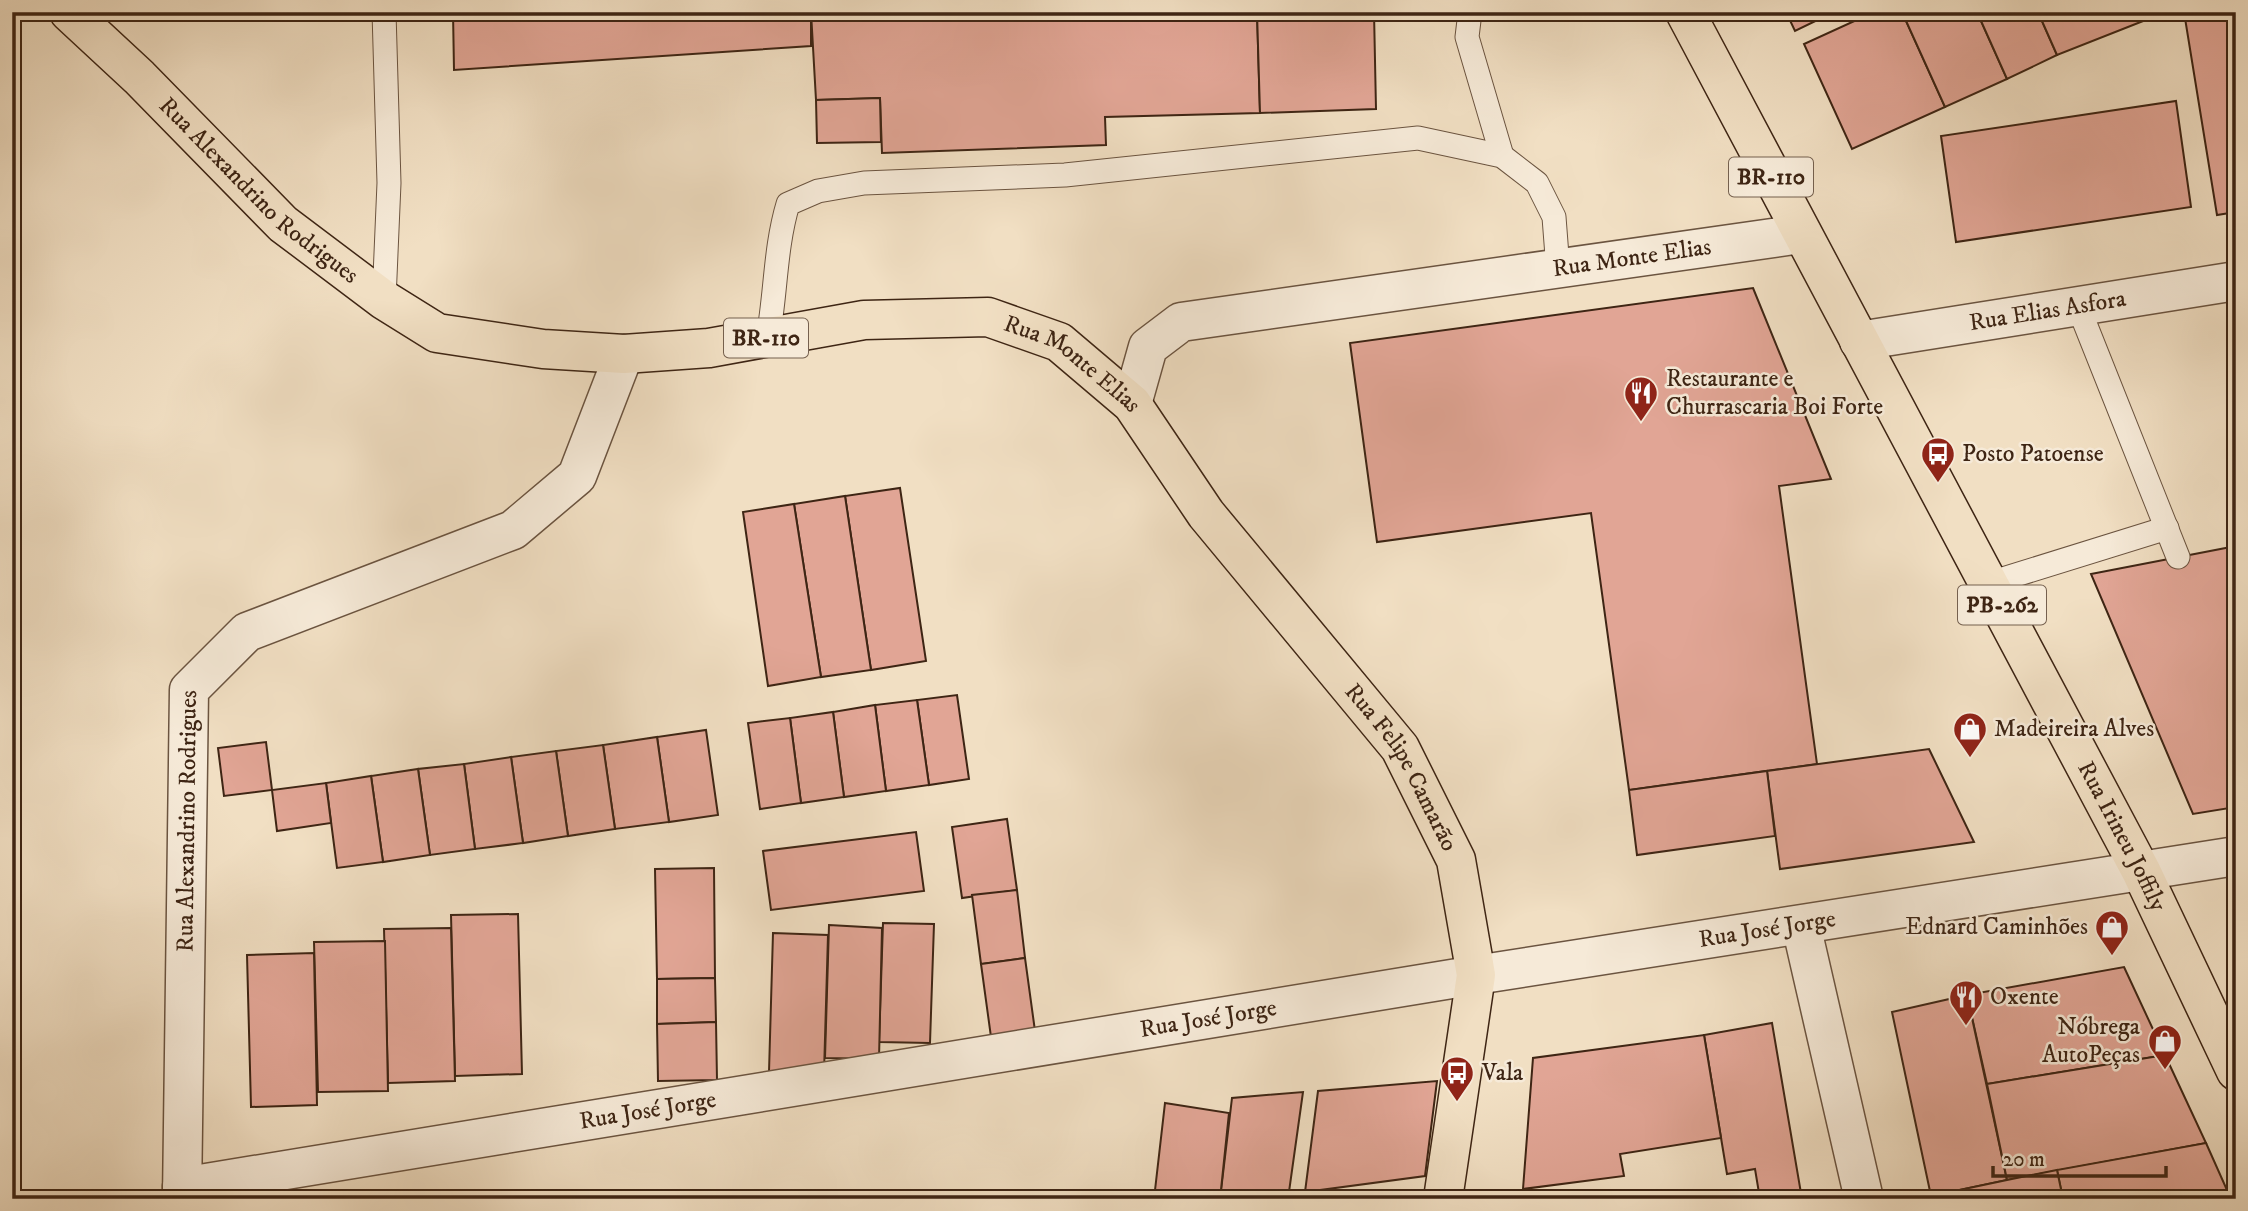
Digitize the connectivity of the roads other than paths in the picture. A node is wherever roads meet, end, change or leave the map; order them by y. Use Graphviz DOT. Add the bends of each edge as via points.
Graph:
graph roads {
  1 [pos="69,12"];
  2 [pos="384,12"];
  3 [pos="1470,12"];
  4 [pos="1685,12"];
  5 [pos="1502,156"];
  6 [pos="1801,234"];
  7 [pos="1558,269"];
  8 [pos="2236,281"];
  9 [pos="384,300"];
  10 [pos="2078,306"];
  11 [pos="768,337"];
  12 [pos="1859,341"];
  13 [pos="624,354"];
  14 [pos="1132,404"];
  15 [pos="2167,528"];
  16 [pos="2178,557"];
  17 [pos="1990,583"];
  18 [pos="2236,856"];
  19 [pos="2141,871"];
  20 [pos="1801,925"];
  21 [pos="1476,975"];
  22 [pos="2236,1071"];
  23 [pos="182,1193"];
  24 [pos="1443,1199"];
  25 [pos="1864,1199"];
  1 -- 9 [label="main road, Rua Alexandrino Rodrigues / BR-110" via="283,224"];
  2 -- 9 [label="lane" via="389,183"];
  3 -- 5 [label="lane" via="1467,37"];
  4 -- 6 [label="main road, Rua Irineu Joffily / BR-110"];
  5 -- 7 [label="lane" via="1536,183 1554,217"];
  5 -- 11 [label="lane" via="1418,138 1065,175 864,183 818,191 788,204 780,229"];
  6 -- 7 [label="street, Rua Monte Elias"];
  6 -- 12 [label="main road, Rua Irineu Joffily / BR-110"];
  7 -- 14 [label="street, Rua Monte Elias" via="1181,322 1148,347"];
  8 -- 10 [label="street, Rua Elias Asfora"];
  9 -- 13 [label="main road, Rua Monte Elias / BR-110" via="437,333 543,349"];
  10 -- 12 [label="street, Rua Elias Asfora"];
  10 -- 15 [label="lane"];
  11 -- 13 [label="main road, Rua Monte Elias / BR-110" via="709,348"];
  11 -- 14 [label="main road, Rua Monte Elias / BR-110" via="864,320 988,317 1059,342"];
  12 -- 17 [label="main road, Rua Irineu Joffily / PB-262"];
  13 -- 23 [label="street, Rua Alexandrino Rodrigues" via="577,476 513,530 247,632 189,690"];
  14 -- 21 [label="main road, Rua Felipe Camarão" via="1206,514 1400,748 1457,860"];
  15 -- 16 [label="lane"];
  15 -- 17 [label="lane"];
  17 -- 19 [label="main road, Rua Irineu Joffily / PB-262"];
  18 -- 19 [label="street, Rua José Jorge"];
  19 -- 20 [label="street, Rua José Jorge"];
  19 -- 22 [label="main road, Rua Irineu Joffily / PB-262"];
  20 -- 21 [label="street, Rua José Jorge"];
  20 -- 25 [label="street"];
  21 -- 23 [label="street, Rua José Jorge"];
  21 -- 24 [label="main road, Rua Felipe Camarão"];
}
